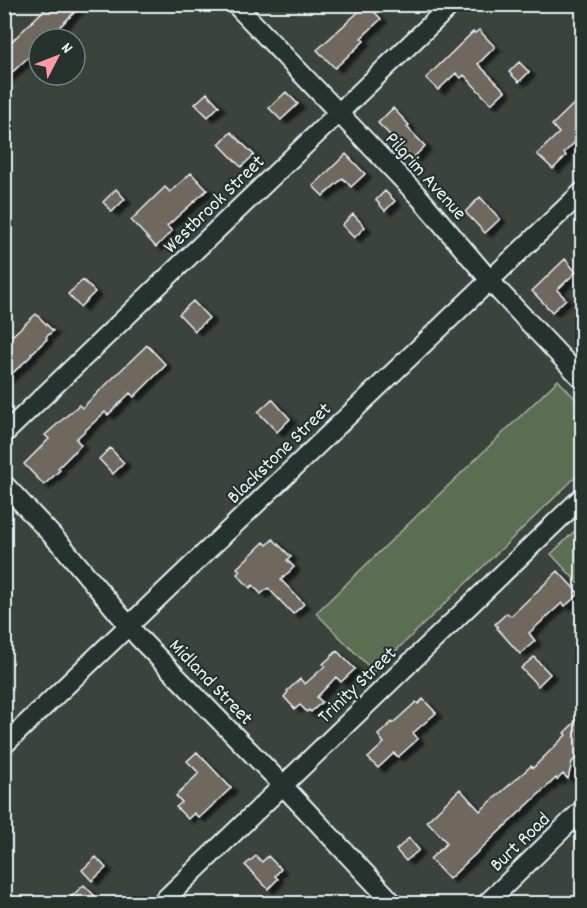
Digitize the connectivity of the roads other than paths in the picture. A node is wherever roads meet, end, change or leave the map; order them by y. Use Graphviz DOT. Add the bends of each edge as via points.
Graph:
graph roads {
  1 [pos="235,4"];
  2 [pos="452,4"];
  3 [pos="339,114"];
  4 [pos="582,192"];
  5 [pos="490,280"];
  6 [pos="582,379"];
  7 [pos="4,434"];
  8 [pos="4,484"];
  9 [pos="582,497"];
  10 [pos="129,626"];
  11 [pos="4,745"];
  12 [pos="283,786"];
  13 [pos="582,810"];
  14 [pos="160,903"];
  15 [pos="394,903"];
  16 [pos="486,903"];
  1 -- 3 [label="street, Pilgrim Avenue"];
  2 -- 3 [label="street, Westbrook Street"];
  3 -- 5 [label="street, Pilgrim Avenue" via="420,198"];
  3 -- 7 [label="street, Westbrook Street"];
  4 -- 5 [label="street, Blackstone Street"];
  5 -- 6 [label="street, Pilgrim Avenue"];
  5 -- 10 [label="street, Blackstone Street"];
  8 -- 10 [label="street, Midland Street"];
  9 -- 12 [label="street, Trinity Street"];
  10 -- 11 [label="street, Blackstone Street"];
  10 -- 12 [label="street, Midland Street"];
  12 -- 14 [label="street, Trinity Street"];
  12 -- 15 [label="street, Midland Street"];
  13 -- 16 [label="street, Burt Road"];
}
